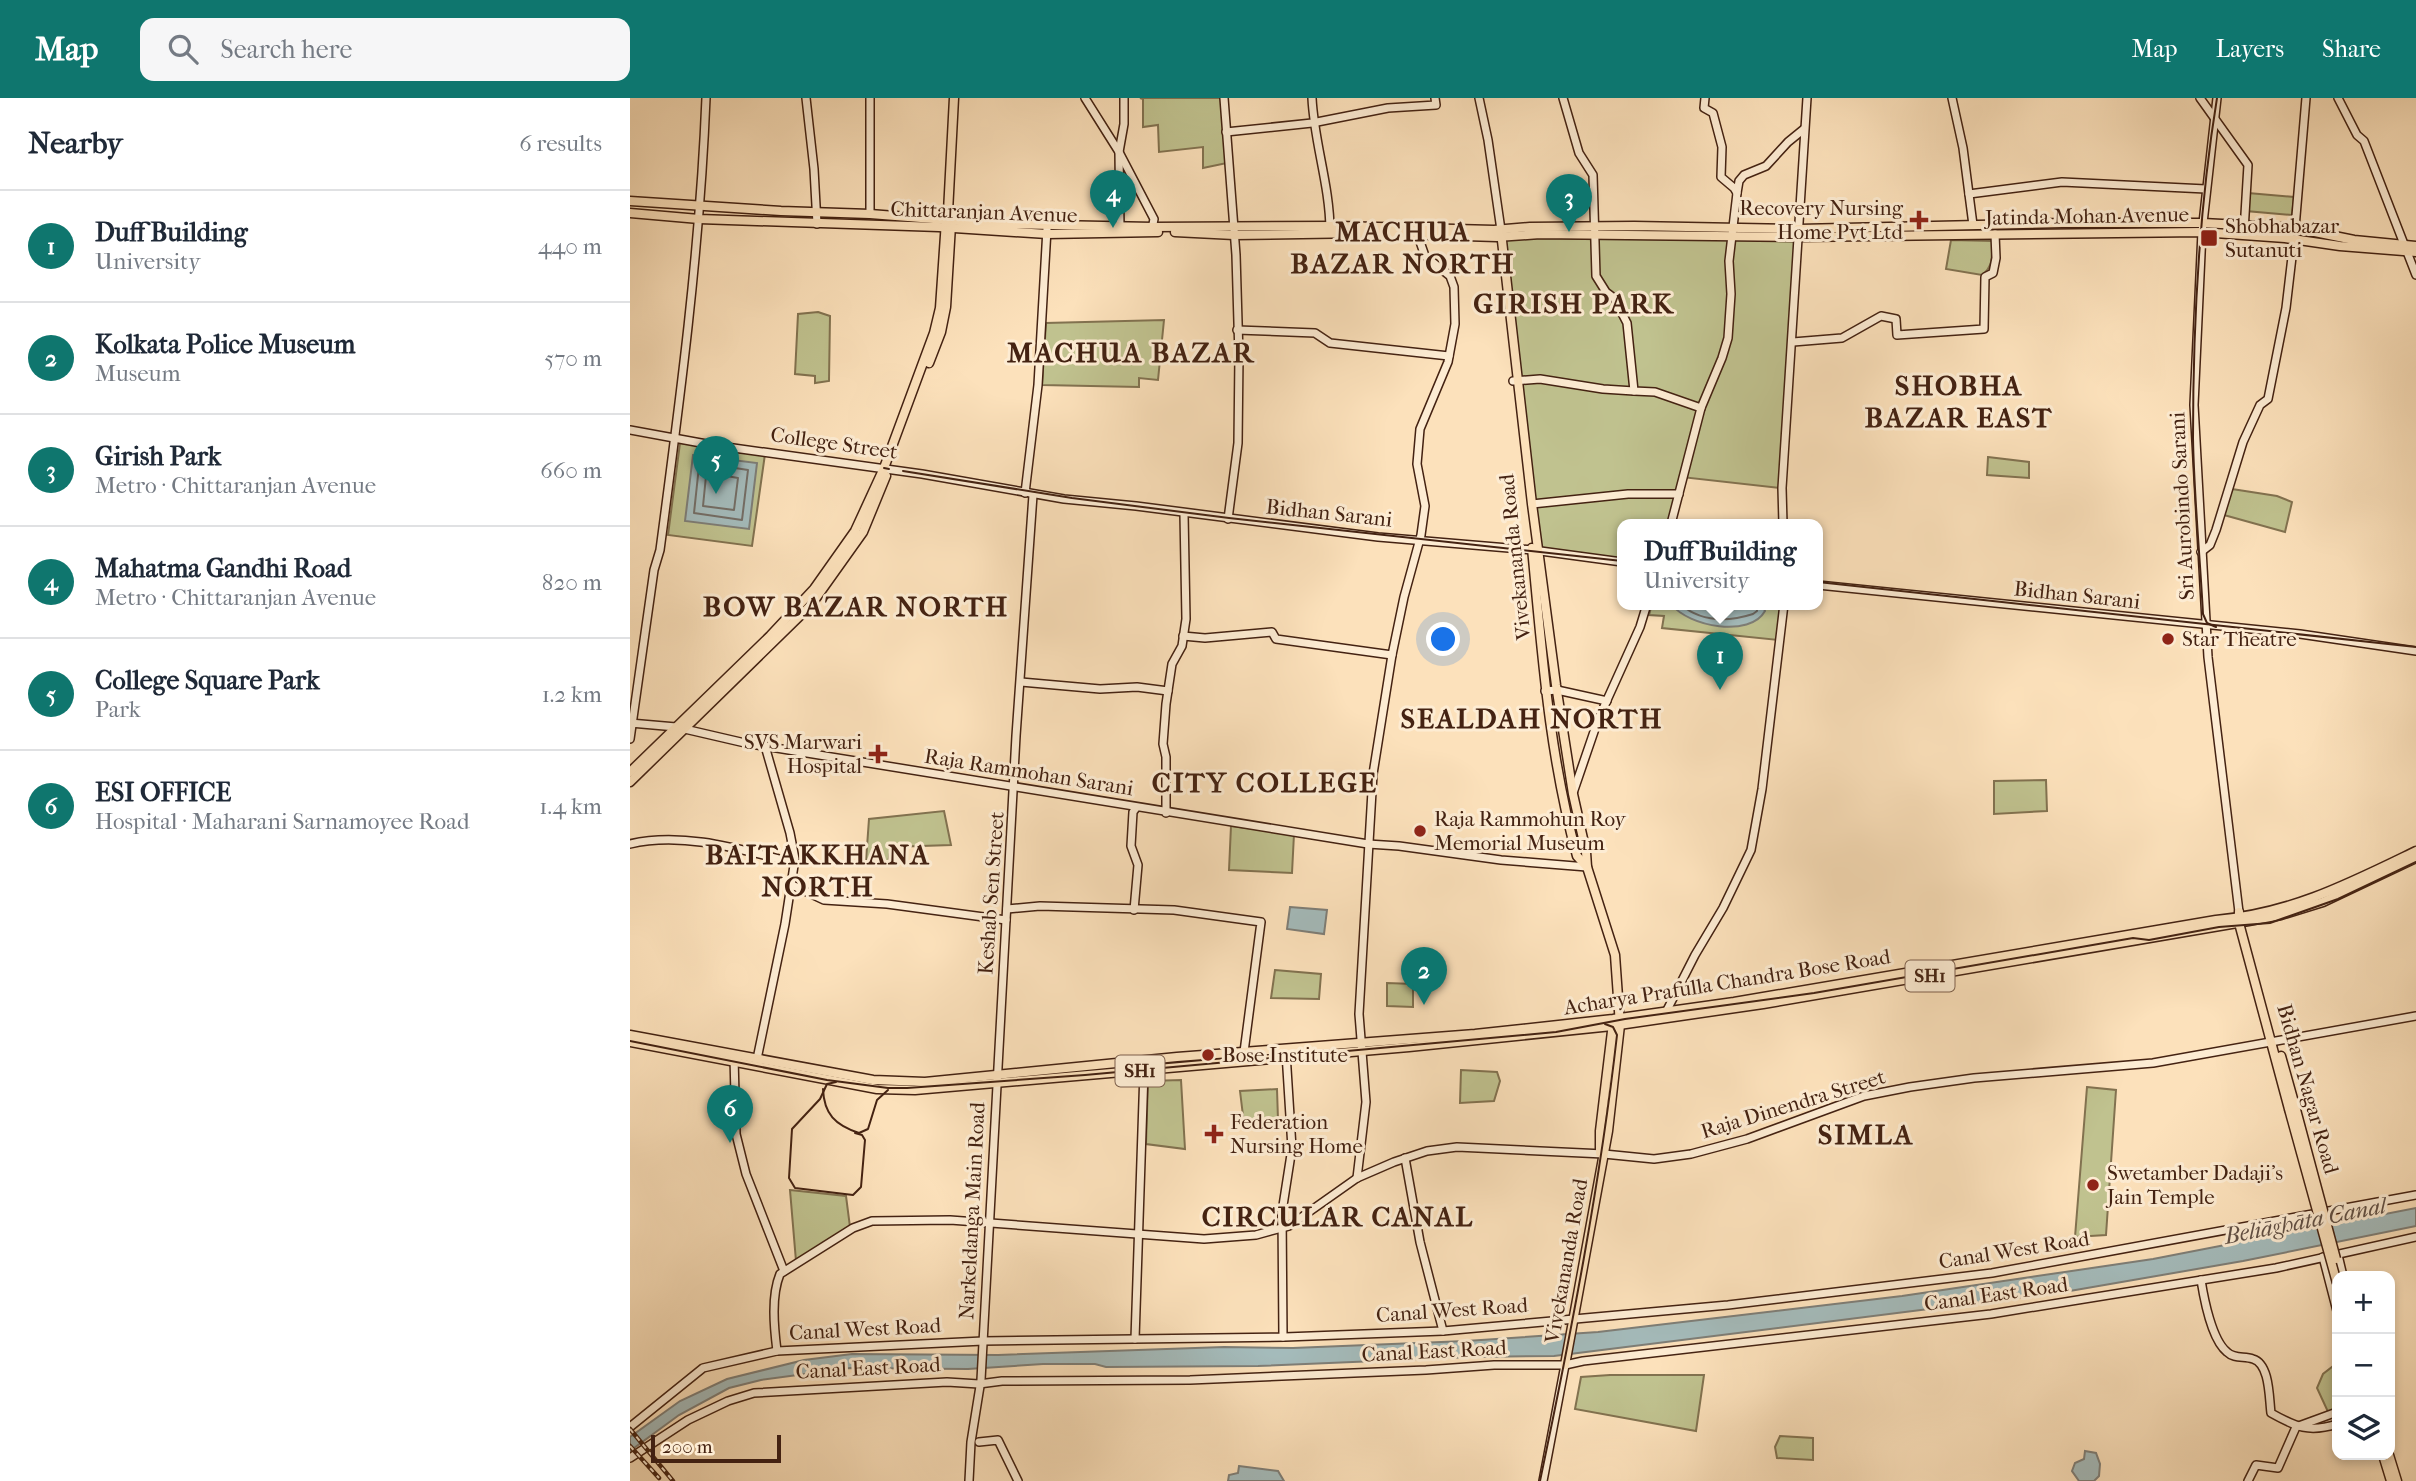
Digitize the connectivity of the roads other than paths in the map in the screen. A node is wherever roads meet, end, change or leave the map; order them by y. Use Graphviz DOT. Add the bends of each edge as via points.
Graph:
graph roads {
  1 [pos="706,98"];
  2 [pos="806,98"];
  3 [pos="870,98"];
  4 [pos="954,98"];
  5 [pos="1085,98"];
  6 [pos="1124,98"];
  7 [pos="1224,98"];
  8 [pos="1312,98"];
  9 [pos="1479,98"];
  10 [pos="1563,98"];
  11 [pos="1705,98"];
  12 [pos="1807,98"];
  13 [pos="1952,98"];
  14 [pos="2200,98"];
  15 [pos="2217,98"];
  16 [pos="2306,98"];
  17 [pos="2338,98"];
  18 [pos="1436,102"];
  19 [pos="2215,118"];
  20 [pos="1312,123"];
  21 [pos="1804,129"];
  22 [pos="1226,132"];
  23 [pos="1119,152"];
  24 [pos="2206,189"];
  25 [pos="1737,193"];
  26 [pos="1969,194"];
  27 [pos="630,201"];
  28 [pos="700,206"];
  29 [pos="630,213"];
  30 [pos="817,213"];
  31 [pos="870,214"];
  32 [pos="699,219"];
  33 [pos="951,222"];
  34 [pos="817,224"];
  35 [pos="1973,225"];
  36 [pos="2203,228"];
  37 [pos="2295,228"];
  38 [pos="1047,229"];
  39 [pos="1121,230"];
  40 [pos="1152,230"];
  41 [pos="2244,230"];
  42 [pos="1233,231"];
  43 [pos="1330,231"];
  44 [pos="1499,231"];
  45 [pos="1596,231"];
  46 [pos="1732,232"];
  47 [pos="1799,233"];
  48 [pos="1995,234"];
  49 [pos="1418,236"];
  50 [pos="2294,240"];
  51 [pos="2412,249"];
  52 [pos="2416,275"];
  53 [pos="1237,330"];
  54 [pos="1793,342"];
  55 [pos="1449,356"];
  56 [pos="1515,381"];
  57 [pos="1634,391"];
  58 [pos="1701,408"];
  59 [pos="630,430"];
  60 [pos="675,437"];
  61 [pos="886,469"];
  62 [pos="1027,493"];
  63 [pos="1678,494"];
  64 [pos="1532,504"];
  65 [pos="1184,514"];
  66 [pos="1228,519"];
  67 [pos="1672,519"];
  68 [pos="1783,519"];
  69 [pos="1419,539"];
  70 [pos="1535,551"];
  71 [pos="2201,552"];
  72 [pos="1617,561"];
  73 [pos="1823,586"];
  74 [pos="1645,610"];
  75 [pos="1783,610"];
  76 [pos="2205,625"];
  77 [pos="1183,636"];
  78 [pos="2416,651"];
  79 [pos="1392,655"];
  80 [pos="1021,682"];
  81 [pos="1557,690"];
  82 [pos="1168,691"];
  83 [pos="1545,691"];
  84 [pos="1607,701"];
  85 [pos="631,723"];
  86 [pos="681,728"];
  87 [pos="630,740"];
  88 [pos="765,746"];
  89 [pos="630,772"];
  90 [pos="630,782"];
  91 [pos="1015,788"];
  92 [pos="1573,794"];
  93 [pos="1136,808"];
  94 [pos="1166,813"];
  95 [pos="630,844"];
  96 [pos="1368,844"];
  97 [pos="2416,851"];
  98 [pos="2416,858"];
  99 [pos="794,863"];
  100 [pos="1587,867"];
  101 [pos="792,885"];
  102 [pos="1007,909"];
  103 [pos="1134,910"];
  104 [pos="2240,918"];
  105 [pos="1006,920"];
  106 [pos="1664,1015"];
  107 [pos="2416,1016"];
  108 [pos="1612,1025"];
  109 [pos="630,1035"];
  110 [pos="630,1042"];
  111 [pos="2274,1042"];
  112 [pos="1360,1047"];
  113 [pos="1244,1052"];
  114 [pos="1285,1055"];
  115 [pos="734,1059"];
  116 [pos="757,1059"];
  117 [pos="1144,1071"];
  118 [pos="997,1079"];
  119 [pos="2292,1108"];
  120 [pos="1602,1157"];
  121 [pos="1405,1158"];
  122 [pos="1357,1178"];
  123 [pos="2416,1195"];
  124 [pos="989,1222"];
  125 [pos="1281,1228"];
  126 [pos="1138,1235"];
  127 [pos="2416,1237"];
  128 [pos="2338,1254"];
  129 [pos="2323,1258"];
  130 [pos="784,1271"];
  131 [pos="2334,1271"];
  132 [pos="2341,1271"];
  133 [pos="2341,1271"];
  134 [pos="2201,1280"];
  135 [pos="2332,1292"];
  136 [pos="1575,1320"];
  137 [pos="1443,1331"];
  138 [pos="1283,1337"];
  139 [pos="1135,1339"];
  140 [pos="983,1344"];
  141 [pos="777,1351"];
  142 [pos="1566,1365"];
  143 [pos="980,1382"];
  144 [pos="2332,1414"];
  145 [pos="2332,1425"];
  146 [pos="630,1426"];
  147 [pos="2296,1427"];
  148 [pos="979,1441"];
  149 [pos="630,1458"];
  150 [pos="2385,1460"];
  151 [pos="2391,1460"];
  152 [pos="969,1481"];
  153 [pos="1018,1481"];
  154 [pos="1543,1481"];
  155 [pos="2248,1481"];
  156 [pos="2391,1481"];
  157 [pos="2397,1481"];
  1 -- 28 [label="main road"];
  2 -- 30 [label="main road"];
  3 -- 31 [label="main road"];
  4 -- 33 [label="main road"];
  5 -- 23 [label="main road"];
  6 -- 23 [label="main road"];
  7 -- 22 [label="main road"];
  8 -- 20 [label="main road"];
  9 -- 44 [label="main road"];
  10 -- 45 [label="main road" via="1578,153 1593,175"];
  11 -- 25 [label="main road" via="1704,107 1713,113 1720,133 1721,177"];
  12 -- 21 [label="main road"];
  13 -- 26 [label="main road"];
  14 -- 19 [label="main road"];
  15 -- 19 [label="main road, Sri Aurobindo Sarani"];
  16 -- 37 [label="main road"];
  17 -- 51 [label="main road" via="2364,141"];
  18 -- 20 [label="main road"];
  19 -- 24 [label="main road, Sri Aurobindo Sarani"];
  19 -- 41 [label="main road" via="2248,165"];
  20 -- 22 [label="main road"];
  20 -- 43 [label="main road" via="1329,202"];
  21 -- 25 [label="main road" via="1766,166 1744,175"];
  21 -- 47 [label="main road"];
  22 -- 42 [label="main road"];
  23 -- 39 [label="main road"];
  23 -- 40 [label="main road" via="1154,219"];
  24 -- 26 [label="main road" via="2062,182"];
  24 -- 36 [label="main road, Sri Aurobindo Sarani"];
  25 -- 46 [label="main road"];
  26 -- 35 [label="main road"];
  27 -- 28 [label="main road"];
  28 -- 30 [label="main road"];
  28 -- 32 [label="main road"];
  29 -- 32 [label="main road, Chittaranjan Avenue"];
  30 -- 31 [label="main road"];
  30 -- 34 [label="main road"];
  31 -- 33 [label="main road"];
  32 -- 34 [label="main road, Chittaranjan Avenue"];
  32 -- 60 [label="main road"];
  33 -- 34 [label="main road, Chittaranjan Avenue"];
  33 -- 38 [label="main road, Chittaranjan Avenue"];
  33 -- 61 [label="main road" via="934,333"];
  35 -- 36 [label="main road"];
  35 -- 47 [label="main road"];
  36 -- 41 [label="main road, Jatinda Mohan Avenue"];
  36 -- 48 [label="main road, Jatinda Mohan Avenue"];
  36 -- 71 [label="main road, Sri Aurobindo Sarani" via="2194,405"];
  37 -- 41 [label="main road"];
  37 -- 51 [label="main road"];
  38 -- 39 [label="main road, Chittaranjan Avenue"];
  38 -- 62 [label="main road, Keshab Sen Street"];
  39 -- 40 [label="main road, Chittaranjan Avenue"];
  40 -- 42 [label="main road, Chittaranjan Avenue"];
  41 -- 50 [label="main road, Jatinda Mohan Avenue"];
  42 -- 43 [label="main road, Chittaranjan Avenue"];
  42 -- 53 [label="main road"];
  43 -- 44 [label="main road"];
  43 -- 49 [label="main road"];
  44 -- 45 [label="main road"];
  44 -- 49 [label="main road"];
  44 -- 56 [label="main road, Vivekananda Road"];
  45 -- 46 [label="main road"];
  45 -- 57 [label="main road" via="1596,276 1629,328"];
  46 -- 47 [label="main road"];
  46 -- 58 [label="main road" via="1728,338"];
  47 -- 48 [label="main road, Jatinda Mohan Avenue"];
  47 -- 54 [label="main road"];
  48 -- 54 [label="main road" via="1993,273 1985,276 1984,329 1897,335 1896,319 1881,316 1842,338"];
  49 -- 55 [label="main road" via="1425,256 1449,274 1454,287 1455,324"];
  50 -- 51 [label="main road, Jatinda Mohan Avenue"];
  50 -- 71 [label="main road" via="2268,399 2260,405 2243,442 2216,530"];
  51 -- 52 [label="main road"];
  53 -- 55 [label="main road" via="1315,333 1330,343"];
  53 -- 66 [label="main road" via="1238,443"];
  54 -- 68 [label="main road"];
  55 -- 69 [label="main road" via="1420,429 1417,464 1426,506"];
  56 -- 57 [label="main road" via="1540,379"];
  56 -- 64 [label="main road, Vivekananda Road"];
  56 -- 70 [label="main road, Vivekananda Road"];
  57 -- 58 [label="main road" via="1656,392"];
  58 -- 63 [label="main road"];
  59 -- 60 [label="main road, College Street"];
  60 -- 61 [label="main road, College Street"];
  60 -- 85 [label="main road"];
  61 -- 62 [label="main road, College Street"];
  61 -- 86 [label="main road" via="855,531 814,589"];
  62 -- 65 [label="main road, Bidhan Sarani"];
  62 -- 80 [label="main road, Keshab Sen Street"];
  63 -- 64 [label="main road"];
  63 -- 67 [label="main road"];
  64 -- 70 [label="main road, Vivekananda Road"];
  65 -- 66 [label="main road, Bidhan Sarani"];
  65 -- 77 [label="main road"];
  66 -- 69 [label="main road, Bidhan Sarani"];
  69 -- 70 [label="main road, Bidhan Sarani"];
  69 -- 79 [label="main road"];
  70 -- 72 [label="main road, Bidhan Sarani"];
  70 -- 81 [label="main road, Vivekananda Road"];
  70 -- 83 [label="main road, Vivekananda Road" via="1534,589"];
  71 -- 76 [label="main road, Sri Aurobindo Sarani"];
  73 -- 76 [label="main road, Bidhan Sarani"];
  74 -- 84 [label="main road"];
  75 -- 106 [label="main road" via="1751,850"];
  76 -- 78 [label="main road, Bidhan Sarani"];
  76 -- 104 [label="main road, Sri Aurobindo Sarani"];
  77 -- 79 [label="main road" via="1272,632 1276,639"];
  77 -- 82 [label="main road"];
  79 -- 96 [label="main road" via="1373,774"];
  80 -- 82 [label="main road"];
  80 -- 91 [label="main road, Keshab Sen Street"];
  81 -- 83 [label="main road"];
  81 -- 84 [label="main road"];
  81 -- 92 [label="main road, Vivekananda Road"];
  82 -- 94 [label="main road" via="1163,744"];
  83 -- 100 [label="main road, Vivekananda Road" via="1569,827 1577,856"];
  84 -- 92 [label="main road"];
  85 -- 86 [label="main road, Raja Rammohan Sarani"];
  85 -- 87 [label="main road"];
  86 -- 88 [label="main road, Raja Rammohan Sarani"];
  86 -- 89 [label="main road"];
  86 -- 90 [label="main road"];
  88 -- 91 [label="main road, Raja Rammohan Sarani"];
  88 -- 99 [label="main road"];
  91 -- 93 [label="main road, Raja Rammohan Sarani"];
  91 -- 102 [label="main road, Keshab Sen Street"];
  92 -- 100 [label="main road, Vivekananda Road"];
  93 -- 94 [label="main road, Raja Rammohan Sarani"];
  93 -- 103 [label="main road" via="1131,846 1138,865"];
  94 -- 96 [label="main road, Raja Rammohan Sarani"];
  95 -- 99 [label="main road" via="692,842"];
  96 -- 100 [label="main road, Raja Rammohan Sarani"];
  96 -- 112 [label="main road"];
  97 -- 104 [label="main road, Acharya Prafulla Chandra Bose Road / SH1" via="2330,893"];
  98 -- 104 [label="main road, SH1" via="2323,902 2281,915"];
  99 -- 101 [label="main road"];
  100 -- 108 [label="main road, Vivekananda Road" via="1615,955"];
  101 -- 105 [label="main road" via="824,900"];
  101 -- 116 [label="main road"];
  102 -- 103 [label="main road"];
  102 -- 105 [label="main road, Keshab Sen Street"];
  103 -- 113 [label="main road" via="1261,922"];
  104 -- 106 [label="main road, Acharya Prafulla Chandra Bose Road / SH1" via="1763,1004"];
  104 -- 111 [label="main road"];
  105 -- 118 [label="main road, Keshab Sen Street"];
  106 -- 108 [label="main road, Acharya Prafulla Chandra Bose Road / SH1"];
  107 -- 111 [label="main road, Raja Dinendra Street"];
  108 -- 112 [label="main road, Acharya Prafulla Chandra Bose Road / SH1"];
  108 -- 120 [label="main road, Vivekananda Road"];
  109 -- 115 [label="main road"];
  110 -- 115 [label="main road, SH1"];
  111 -- 119 [label="main road"];
  111 -- 120 [label="main road, Raja Dinendra Street" via="2153,1063 1910,1087 1864,1097 1691,1154 1654,1159"];
  112 -- 114 [label="main road, Acharya Prafulla Chandra Bose Road / SH1"];
  112 -- 114 [label="main road, Acharya Prafulla Chandra Bose Road / SH1" via="1321,1045"];
  112 -- 122 [label="main road" via="1366,1102"];
  113 -- 114 [label="main road"];
  113 -- 118 [label="main road"];
  114 -- 117 [label="main road, SH1"];
  114 -- 125 [label="main road" via="1292,1148"];
  115 -- 116 [label="main road"];
  115 -- 118 [label="main road, SH1" via="877,1089 915,1090"];
  115 -- 130 [label="main road" via="736,1134"];
  116 -- 118 [label="main road" via="873,1080"];
  117 -- 118 [label="main road, SH1"];
  117 -- 126 [label="main road"];
  118 -- 124 [label="main road, Narkeldanga Main Road"];
  119 -- 131 [label="main road, bridge"];
  119 -- 132 [label="main road, Bidhan Nagar Road, bridge"];
  120 -- 121 [label="main road, Raja Dinendra Street" via="1457,1147"];
  120 -- 136 [label="main road, Vivekananda Road"];
  121 -- 122 [label="main road, Raja Dinendra Street"];
  121 -- 137 [label="main road"];
  122 -- 125 [label="main road, Raja Dinendra Street"];
  123 -- 136 [label="main road, Canal West Road" via="1992,1273"];
  124 -- 126 [label="main road, Raja Dinendra Street"];
  124 -- 130 [label="main road, Raja Dinendra Street" via="872,1221"];
  124 -- 140 [label="main road, Narkeldanga Main Road"];
  125 -- 126 [label="main road, Raja Dinendra Street" via="1216,1239"];
  125 -- 138 [label="main road"];
  126 -- 139 [label="main road"];
  127 -- 128 [label="main road, Canal East Road"];
  128 -- 129 [label="main road, Canal East Road"];
  128 -- 133 [label="main road"];
  129 -- 134 [label="main road, Canal East Road"];
  129 -- 135 [label="main road"];
  130 -- 141 [label="main road" via="776,1284"];
  134 -- 142 [label="main road, Canal East Road" via="1992,1314"];
  134 -- 147 [label="main road" via="2223,1348 2235,1357 2260,1363 2271,1413"];
  136 -- 137 [label="main road, Canal West Road"];
  136 -- 142 [label="main road, Vivekananda Road"];
  137 -- 138 [label="main road, Canal West Road"];
  138 -- 139 [label="main road, Canal West Road"];
  139 -- 140 [label="main road, Canal West Road"];
  140 -- 141 [label="main road, Canal West Road"];
  140 -- 143 [label="main road, Narkeldanga Main Road"];
  141 -- 146 [label="main road, Canal West Road" via="703,1368"];
  142 -- 143 [label="main road, Canal East Road" via="1190,1380"];
  142 -- 154 [label="main road"];
  143 -- 149 [label="main road, Canal East Road" via="754,1393 688,1420"];
  143 -- 152 [label="main road"];
  144 -- 147 [label="main road"];
  145 -- 147 [label="main road"];
  147 -- 155 [label="main road" via="2278,1468 2256,1465"];
  148 -- 153 [label="main road" via="998,1440"];
  150 -- 156 [label="main road"];
  151 -- 157 [label="main road"];
}
